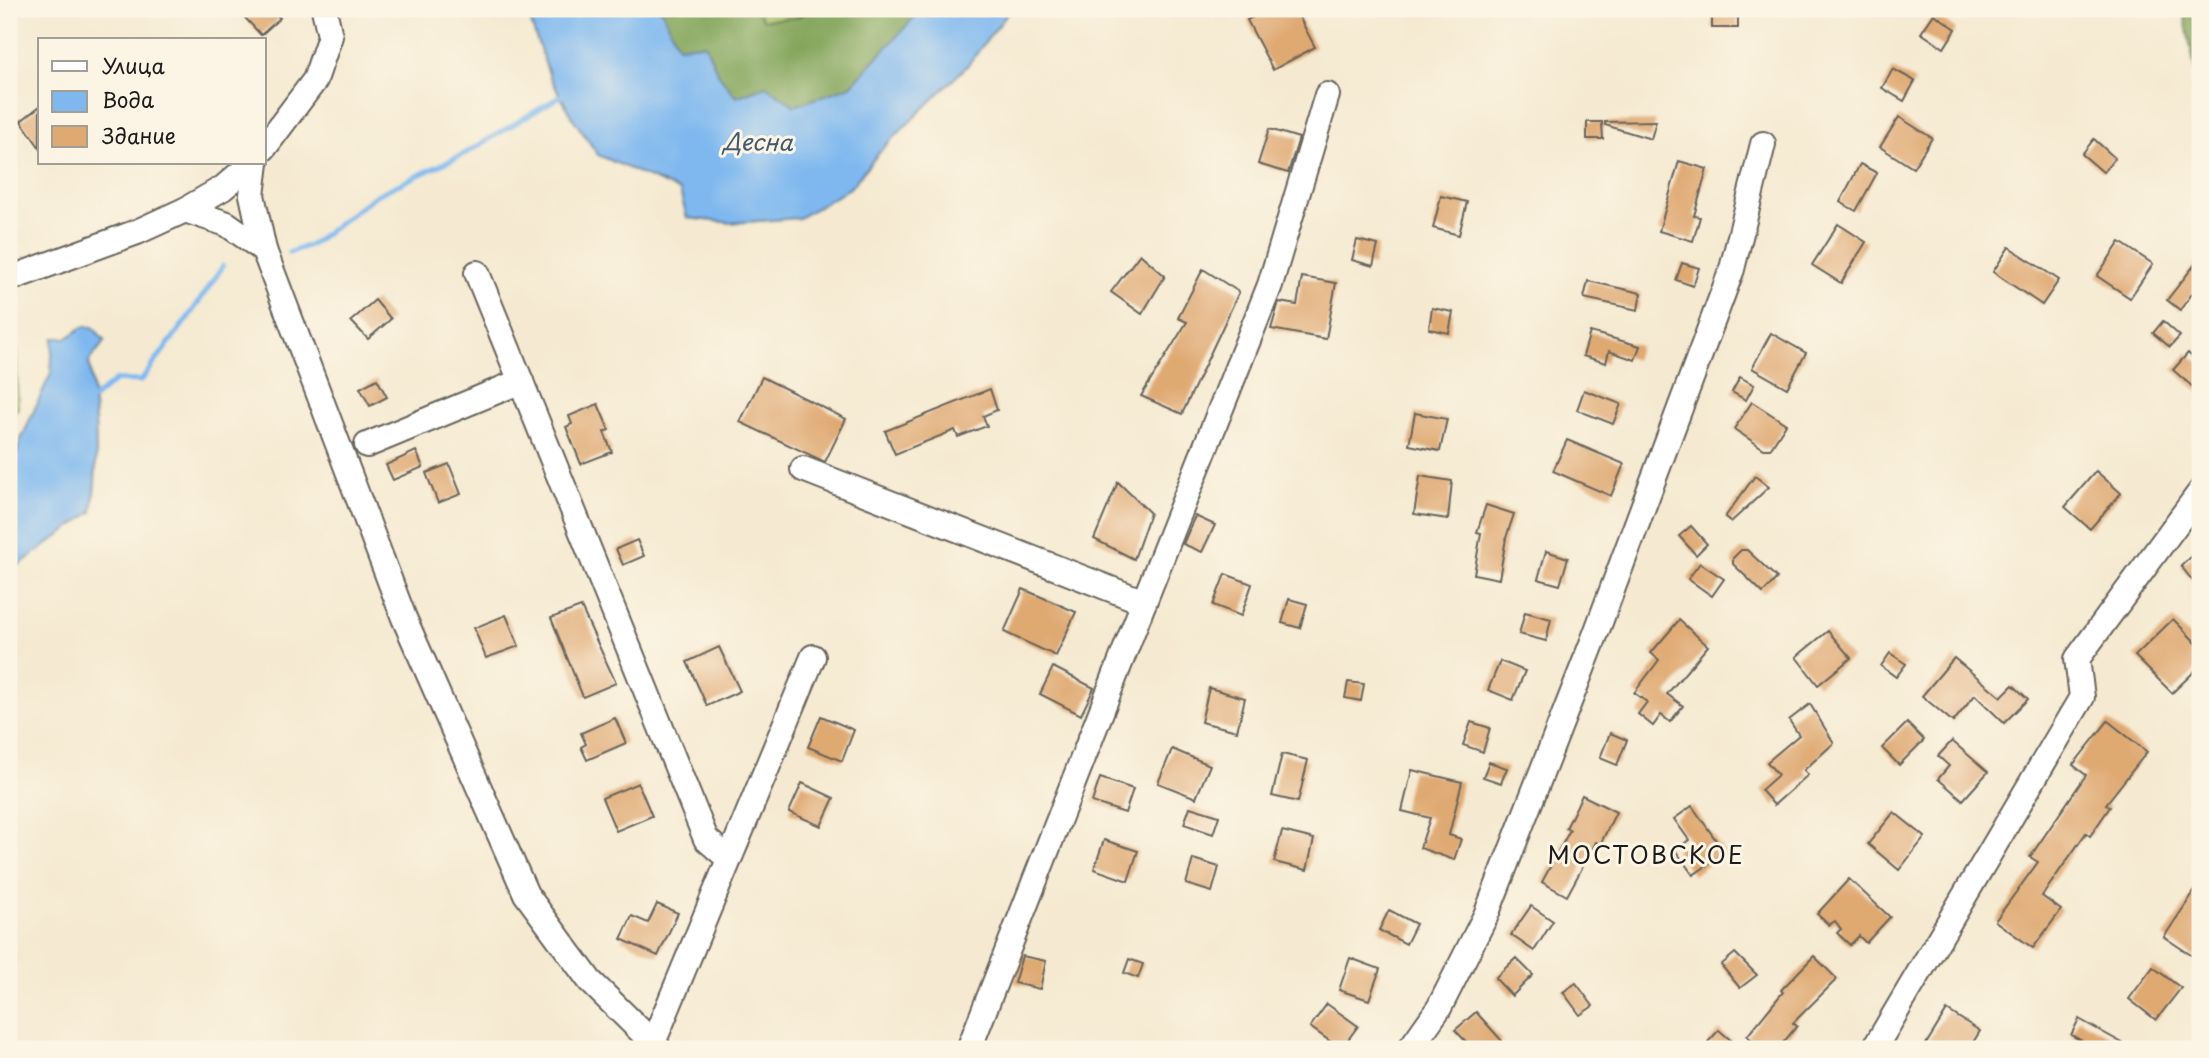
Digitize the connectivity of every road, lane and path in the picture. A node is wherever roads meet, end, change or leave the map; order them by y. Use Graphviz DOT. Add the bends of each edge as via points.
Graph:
graph roads {
  1 [pos="324,9"];
  2 [pos="1327,95"];
  3 [pos="1763,144"];
  4 [pos="266,145"];
  5 [pos="253,164"];
  6 [pos="254,164"];
  7 [pos="185,211"];
  8 [pos="264,250"];
  9 [pos="477,273"];
  10 [pos="9,279"];
  11 [pos="521,381"];
  12 [pos="367,445"];
  13 [pos="803,469"];
  14 [pos="2200,492"];
  15 [pos="2189,519"];
  16 [pos="1144,602"];
  17 [pos="813,657"];
  18 [pos="729,859"];
  19 [pos="656,1046"];
  20 [pos="969,1049"];
  21 [pos="1410,1049"];
  22 [pos="1874,1049"];
  1 -- 4 [label="street" via="330,36 315,80"];
  2 -- 16 [label="street" via="1270,285"];
  3 -- 21 [label="street" via="1731,269 1486,915 1439,1008"];
  5 -- 7 [label="street"];
  6 -- 8 [label="street" via="252,195"];
  7 -- 8 [label="street" via="227,224"];
  7 -- 10 [label="street"];
  8 -- 19 [label="street" via="404,618 526,894 590,981"];
  9 -- 11 [label="street"];
  11 -- 12 [label="street"];
  11 -- 18 [label="street" via="706,839"];
  13 -- 16 [label="street"];
  14 -- 15 [label="street"];
  15 -- 22 [label="street" via="2077,659 2082,697"];
  16 -- 20 [label="street"];
  17 -- 18 [label="street"];
  18 -- 19 [label="street"];
}
